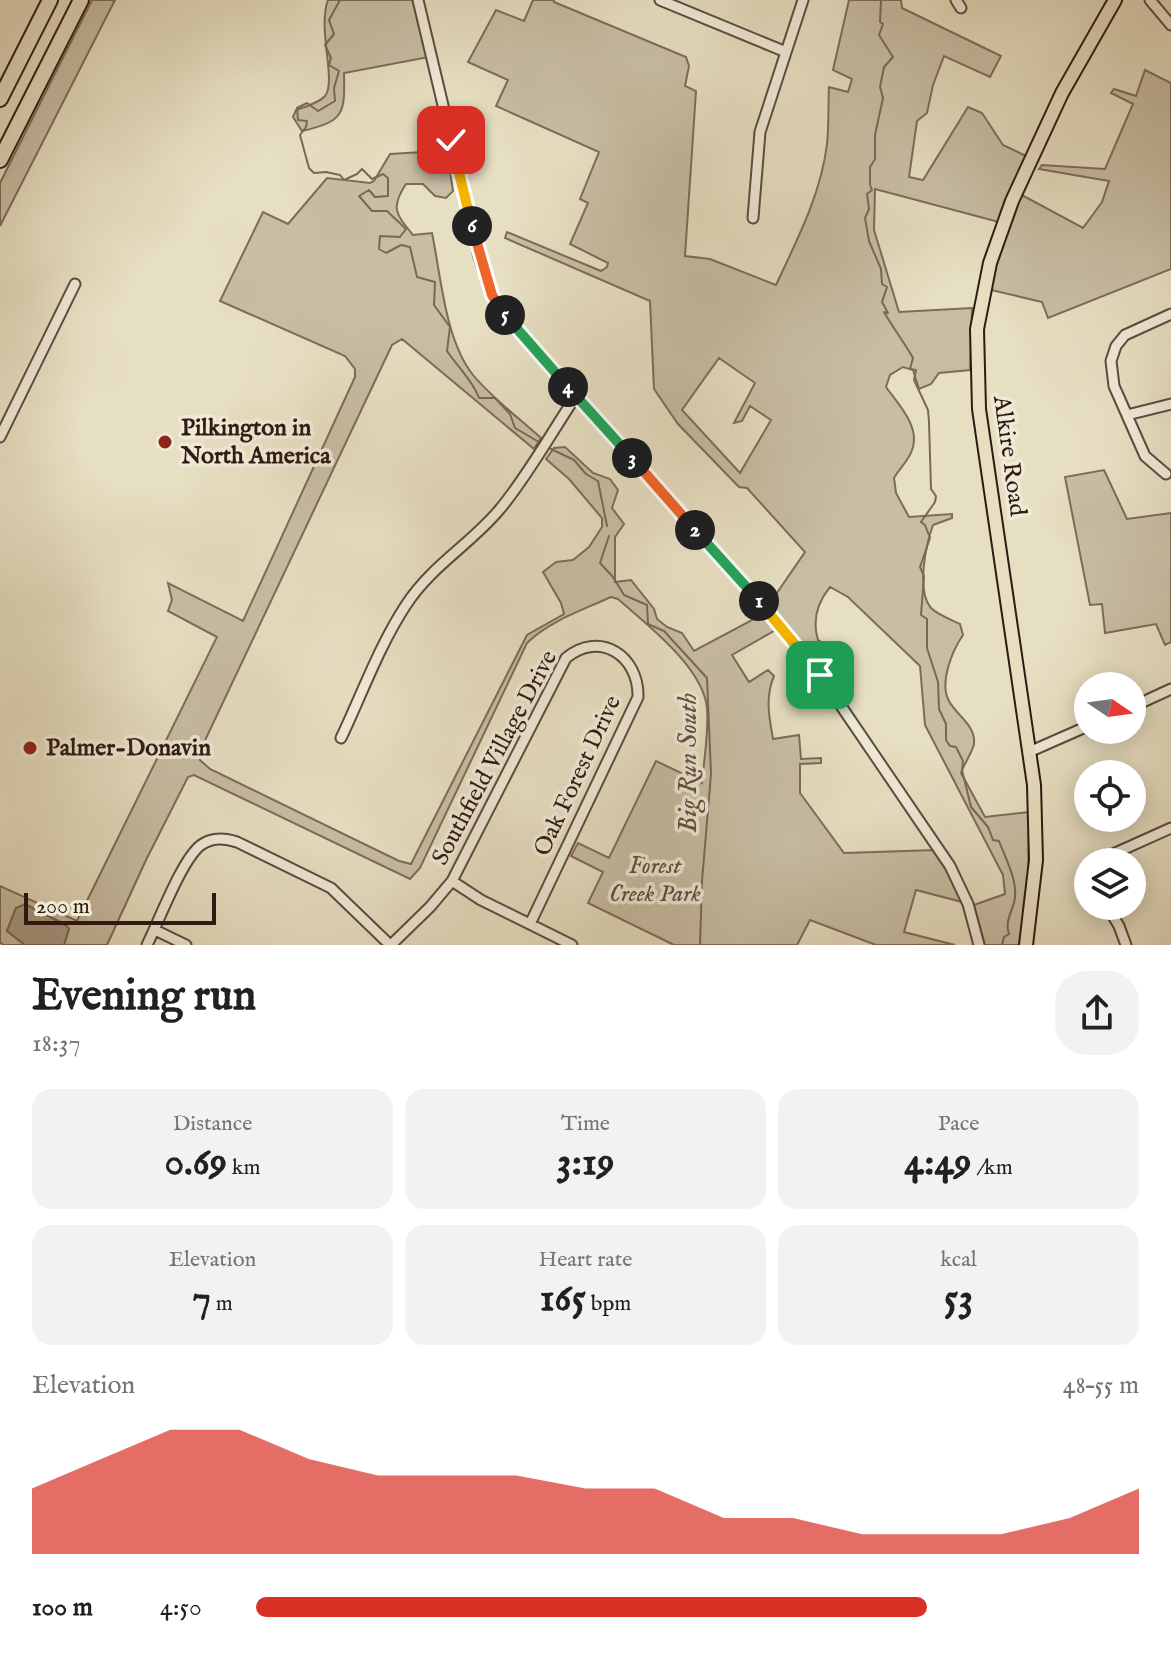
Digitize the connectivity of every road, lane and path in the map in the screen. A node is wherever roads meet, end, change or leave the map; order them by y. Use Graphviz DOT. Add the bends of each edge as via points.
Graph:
graph roads {
  1 [pos="50,0"];
  2 [pos="81,0"];
  3 [pos="418,0"];
  4 [pos="660,0"];
  5 [pos="803,0"];
  6 [pos="1115,0"];
  7 [pos="1150,0"];
  8 [pos="1171,25"];
  9 [pos="786,52"];
  10 [pos="0,99"];
  11 [pos="0,160"];
  12 [pos="753,218"];
  13 [pos="75,284"];
  14 [pos="1171,314"];
  15 [pos="576,396"];
  16 [pos="1171,404"];
  17 [pos="1127,415"];
  18 [pos="0,437"];
  19 [pos="1166,474"];
  20 [pos="611,650"];
  21 [pos="1171,689"];
  22 [pos="1146,701"];
  23 [pos="1074,732"];
  24 [pos="341,738"];
  25 [pos="1029,752"];
  26 [pos="1171,828"];
  27 [pos="1126,848"];
  28 [pos="452,881"];
  29 [pos="1115,920"];
  30 [pos="530,924"];
  31 [pos="155,930"];
  32 [pos="147,945"];
  33 [pos="186,945"];
  34 [pos="390,945"];
  35 [pos="572,945"];
  36 [pos="979,945"];
  37 [pos="1026,945"];
  38 [pos="1126,945"];
  1 -- 10 [label="highway"];
  2 -- 11 [label="highway"];
  3 -- 15 [label="street" via="492,295"];
  4 -- 9 [label="street"];
  5 -- 9 [label="street"];
  6 -- 25 [label="main road, Alkire Road" via="1066,84 1012,201 990,263 979,316 978,401"];
  7 -- 8 [label="street"];
  9 -- 12 [label="street" via="758,143"];
  13 -- 18 [label="street"];
  14 -- 17 [label="street" via="1125,335 1113,352 1114,386"];
  15 -- 24 [label="street" via="500,509 407,603"];
  15 -- 36 [label="street" via="820,675 955,874"];
  16 -- 17 [label="street"];
  17 -- 19 [label="street" via="1145,456"];
  20 -- 28 [label="street, Southfield Village Drive" via="592,646 566,658"];
  20 -- 30 [label="street, Oak Forest Drive" via="634,672 638,697"];
  21 -- 22 [label="street"];
  23 -- 25 [label="street"];
  25 -- 37 [label="main road, Alkire Road" via="1037,850"];
  26 -- 27 [label="street"];
  28 -- 30 [label="street"];
  28 -- 34 [label="street, Southfield Village Drive"];
  29 -- 38 [label="street"];
  30 -- 35 [label="street"];
  31 -- 32 [label="street"];
  31 -- 33 [label="street"];
  31 -- 34 [label="street" via="188,859 199,846 216,839 237,842 331,888"];
}
